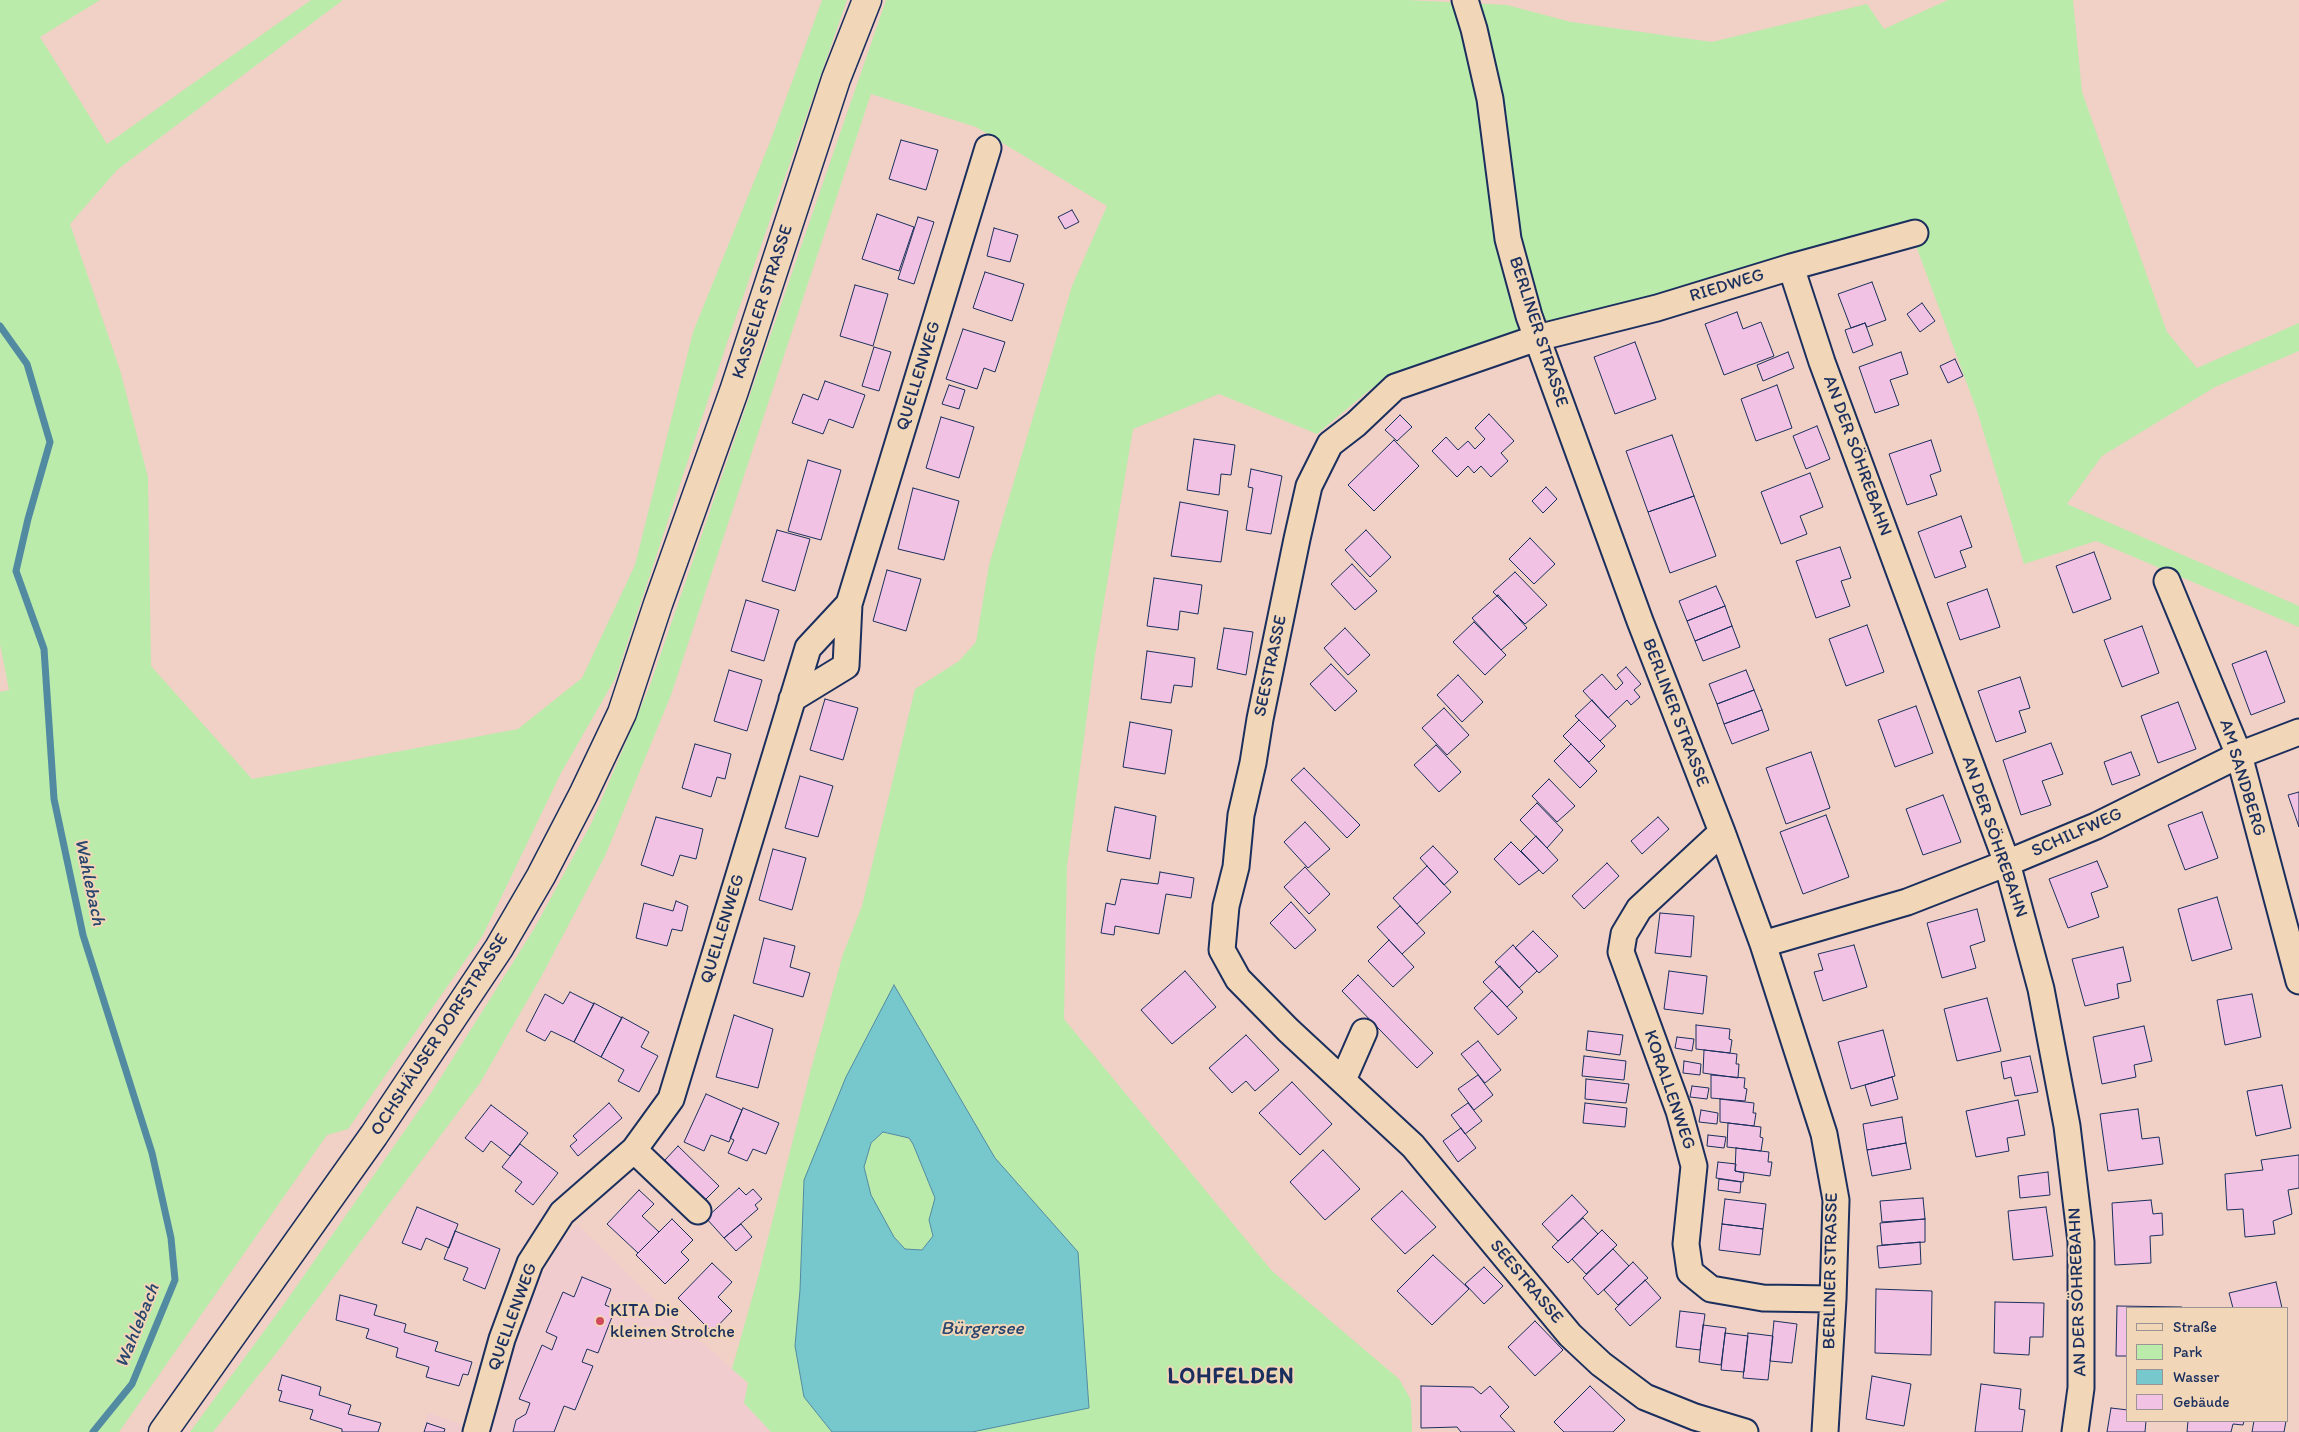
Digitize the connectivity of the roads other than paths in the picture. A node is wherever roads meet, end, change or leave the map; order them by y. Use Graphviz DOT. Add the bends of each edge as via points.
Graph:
graph roads {
  1 [pos="867,0"];
  2 [pos="1465,0"];
  3 [pos="988,148"];
  4 [pos="1915,233"];
  5 [pos="1791,267"];
  6 [pos="1537,338"];
  7 [pos="2168,581"];
  8 [pos="658,604"];
  9 [pos="849,604"];
  10 [pos="792,699"];
  11 [pos="2299,732"];
  12 [pos="2239,755"];
  13 [pos="1722,832"];
  14 [pos="2007,863"];
  15 [pos="1763,944"];
  16 [pos="2299,981"];
  17 [pos="1364,1032"];
  18 [pos="1343,1080"];
  19 [pos="634,1150"];
  20 [pos="698,1211"];
  21 [pos="1833,1299"];
  22 [pos="163,1432"];
  23 [pos="476,1432"];
  24 [pos="1745,1432"];
  25 [pos="1825,1432"];
  26 [pos="2075,1432"];
  1 -- 8 [label="main road, KASSELER STRASSE" via="836,79 734,391"];
  2 -- 6 [label="street, BERLINER STRASSE" via="1490,99 1508,239"];
  3 -- 9 [label="street, QUELLENWEG"];
  4 -- 5 [label="street, RIEDWEG"];
  5 -- 6 [label="street, RIEDWEG" via="1657,308"];
  5 -- 14 [label="street, AN DER SÖHREBAHN" via="1822,362"];
  6 -- 13 [label="street, BERLINER STRASSE" via="1640,621"];
  6 -- 18 [label="street, SEESTRASSE" via="1395,387 1330,444 1309,486 1241,816 1222,950 1238,979"];
  7 -- 12 [label="street, AM SANDBERG"];
  8 -- 22 [label="main road, OCHSHÄUSER DORFSTRASSE" via="622,713 541,876 499,948 369,1143"];
  9 -- 10 [label="street, QUELLENWEG" via="808,648"];
  9 -- 10 [label="street, QUELLENWEG" via="846,666"];
  10 -- 19 [label="street, QUELLENWEG" via="671,1099"];
  11 -- 12 [label="street, SCHILFWEG"];
  12 -- 14 [label="street, SCHILFWEG" via="2096,826"];
  12 -- 16 [label="street, AM SANDBERG"];
  13 -- 15 [label="street, BERLINER STRASSE"];
  13 -- 21 [label="street, KORALLENWEG" via="1639,909 1624,934 1621,952 1679,1111 1694,1166 1686,1244 1690,1272 1711,1289 1763,1298"];
  14 -- 15 [label="street, SCHILFWEG" via="1907,902"];
  14 -- 26 [label="street, AN DER SÖHREBAHN" via="2041,989 2073,1174 2081,1242 2081,1388"];
  15 -- 21 [label="street, BERLINER STRASSE" via="1824,1134 1836,1200"];
  17 -- 18 [label="street"];
  18 -- 24 [label="street, SEESTRASSE" via="1413,1146 1570,1335 1601,1364 1645,1397"];
  19 -- 20 [label="street"];
  19 -- 23 [label="street, QUELLENWEG" via="562,1213 530,1263 502,1339"];
  21 -- 25 [label="street, BERLINER STRASSE"];
}
